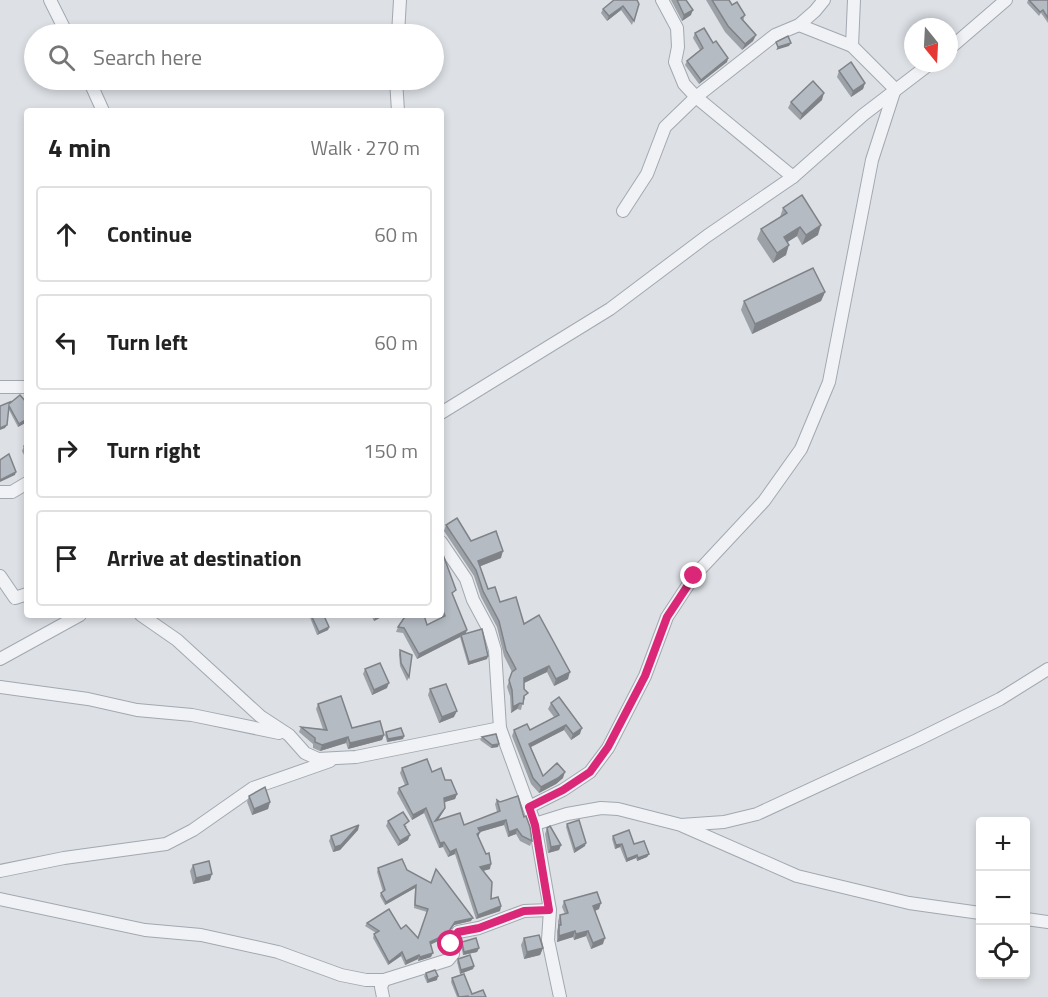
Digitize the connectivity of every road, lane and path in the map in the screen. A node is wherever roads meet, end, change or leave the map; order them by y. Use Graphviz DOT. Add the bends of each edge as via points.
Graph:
graph roads {
  1 [pos="50,0"];
  2 [pos="400,0"];
  3 [pos="662,0"];
  4 [pos="824,0"];
  5 [pos="854,0"];
  6 [pos="1006,0"];
  7 [pos="62,24"];
  8 [pos="399,24"];
  9 [pos="799,26"];
  10 [pos="958,41"];
  11 [pos="852,46"];
  12 [pos="919,72"];
  13 [pos="896,89"];
  14 [pos="94,90"];
  15 [pos="397,90"];
  16 [pos="696,97"];
  17 [pos="102,108"];
  18 [pos="398,108"];
  19 [pos="794,177"];
  20 [pos="623,211"];
  21 [pos="0,387"];
  22 [pos="24,387"];
  23 [pos="444,410"];
  24 [pos="24,485"];
  25 [pos="0,492"];
  26 [pos="444,546"];
  27 [pos="0,576"];
  28 [pos="24,595"];
  29 [pos="75,618"];
  30 [pos="145,618"];
  31 [pos="0,659"];
  32 [pos="1048,669"];
  33 [pos="0,687"];
  34 [pos="500,728"];
  35 [pos="289,735"];
  36 [pos="342,757"];
  37 [pos="529,807"];
  38 [pos="535,825"];
  39 [pos="681,825"];
  40 [pos="0,871"];
  41 [pos="0,899"];
  42 [pos="549,910"];
  43 [pos="976,912"];
  44 [pos="1030,920"];
  45 [pos="1048,922"];
  46 [pos="384,980"];
  47 [pos="383,997"];
  48 [pos="560,997"];
  1 -- 7 [label="street"];
  2 -- 8 [label="street"];
  3 -- 16 [label="street" via="677,28 675,62 684,84"];
  4 -- 9 [label="street"];
  5 -- 11 [label="street"];
  6 -- 10 [label="street"];
  9 -- 11 [label="street"];
  9 -- 16 [label="street" via="775,35"];
  11 -- 13 [label="street"];
  12 -- 13 [label="street"];
  13 -- 19 [label="street"];
  13 -- 37 [label="street" via="872,160 829,382 801,449 764,501 694,576 667,617 645,676 608,747 590,772"];
  14 -- 17 [label="street"];
  15 -- 18 [label="street"];
  16 -- 19 [label="street"];
  16 -- 20 [label="street" via="665,127 647,174"];
  19 -- 23 [label="street" via="610,309"];
  21 -- 22 [label="street"];
  24 -- 25 [label="street" via="12,492"];
  26 -- 34 [label="street" via="466,579 492,640"];
  27 -- 28 [label="street" via="15,598"];
  29 -- 31 [label="street"];
  30 -- 35 [label="street" via="177,640 260,716"];
  32 -- 39 [label="street" via="1000,699 757,814 724,822"];
  33 -- 35 [label="street" via="192,715"];
  34 -- 36 [label="street"];
  34 -- 37 [label="street"];
  35 -- 36 [label="street" via="305,753 318,759"];
  36 -- 40 [label="street" via="253,788 166,844"];
  37 -- 38 [label="street"];
  38 -- 39 [label="street" via="601,808"];
  38 -- 42 [label="street"];
  39 -- 43 [label="street" via="797,876 909,903"];
  41 -- 46 [label="street" via="146,930 201,935 278,952 341,975"];
  42 -- 46 [label="street" via="524,911 458,932 448,960"];
  42 -- 48 [label="street" via="548,940"];
  44 -- 45 [label="street"];
  46 -- 47 [label="street"];
}
